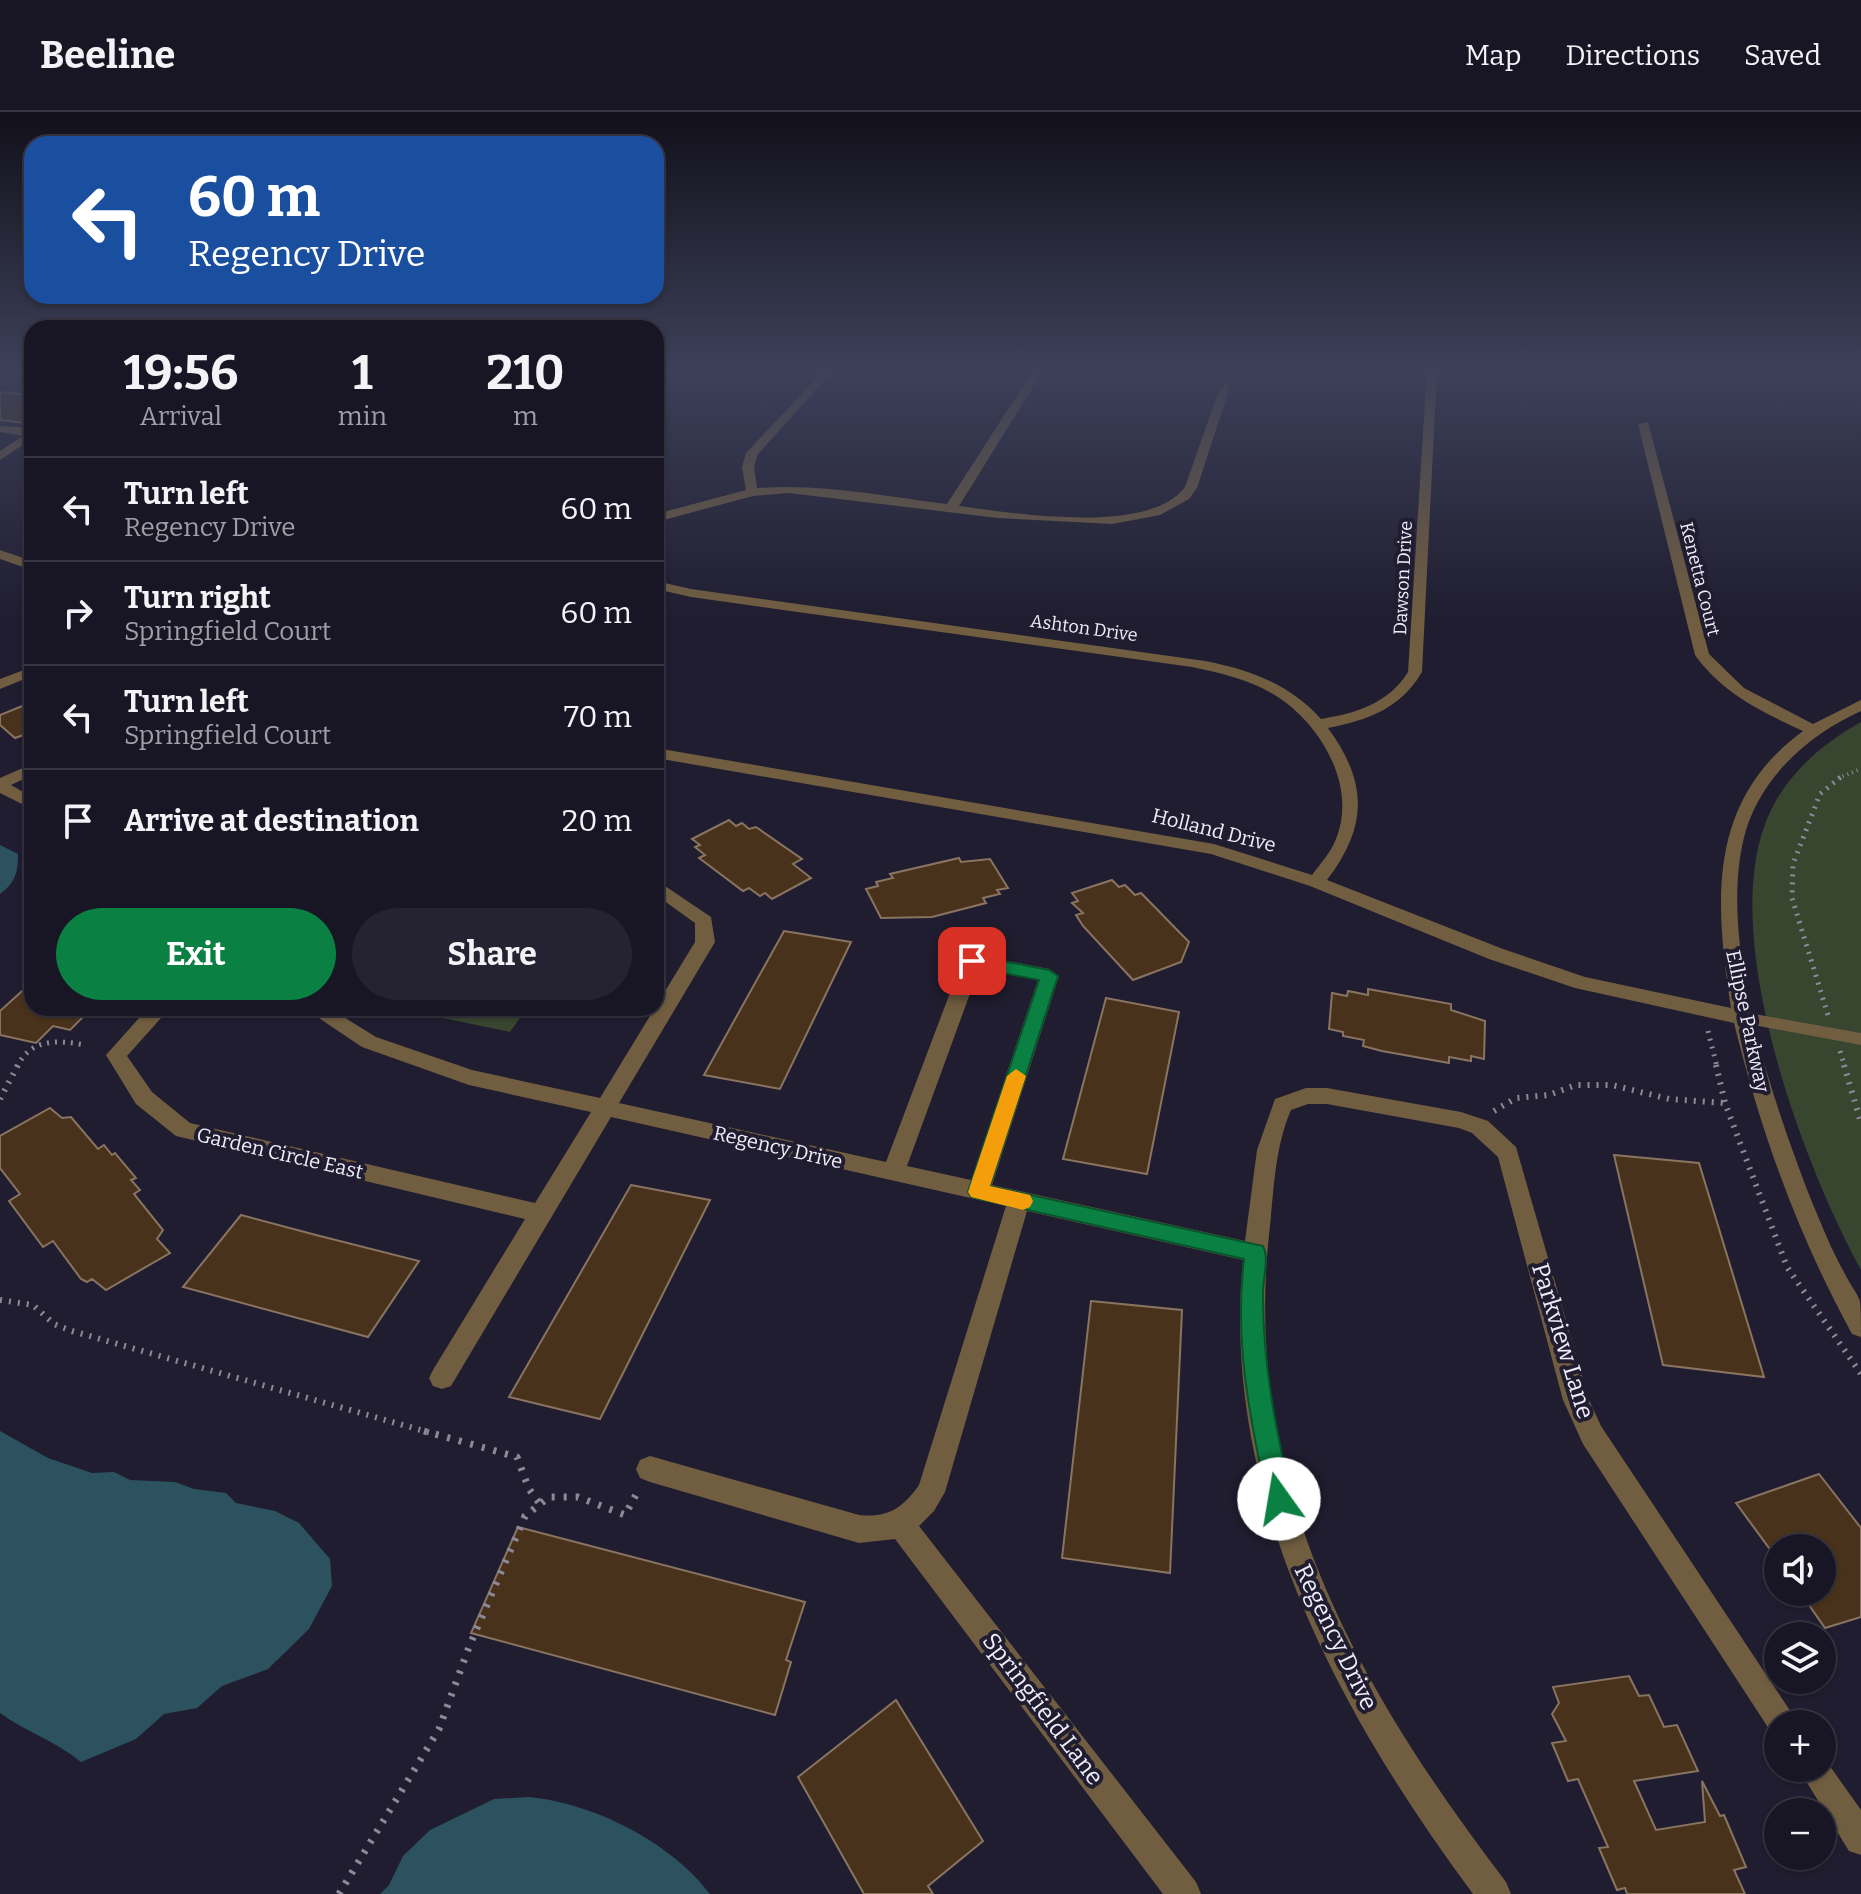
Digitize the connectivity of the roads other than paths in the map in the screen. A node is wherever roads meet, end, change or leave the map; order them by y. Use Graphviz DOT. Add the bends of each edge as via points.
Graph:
graph roads {
  1 [pos="753,452"];
  2 [pos="987,452"];
  3 [pos="1203,452"];
  4 [pos="1427,452"];
  5 [pos="1651,452"];
  6 [pos="752,492"];
  7 [pos="952,507"];
  8 [pos="664,516"];
  9 [pos="0,554"];
  10 [pos="24,563"];
  11 [pos="664,587"];
  12 [pos="24,674"];
  13 [pos="0,684"];
  14 [pos="1861,705"];
  15 [pos="1316,725"];
  16 [pos="1814,730"];
  17 [pos="664,754"];
  18 [pos="24,773"];
  19 [pos="0,785"];
  20 [pos="24,799"];
  21 [pos="1316,882"];
  22 [pos="664,892"];
  23 [pos="664,1009"];
  24 [pos="153,1016"];
  25 [pos="327,1016"];
  26 [pos="660,1016"];
  27 [pos="1743,1018"];
  28 [pos="1861,1039"];
  29 [pos="1368,1103"];
  30 [pos="603,1108"];
  31 [pos="893,1173"];
  32 [pos="978,1192"];
  33 [pos="1019,1200"];
  34 [pos="539,1213"];
  35 [pos="1255,1253"];
  36 [pos="1861,1326"];
  37 [pos="442,1378"];
  38 [pos="650,1469"];
  39 [pos="901,1525"];
  40 [pos="1775,1710"];
  41 [pos="1823,1782"];
  42 [pos="1861,1839"];
  43 [pos="1184,1894"];
  44 [pos="1494,1894"];
  1 -- 6 [label="street" via="748,467"];
  2 -- 7 [label="street"];
  3 -- 7 [label="street" via="1192,486 1181,499 1135,518 1082,522"];
  4 -- 15 [label="street, Dawson Drive" via="1415,672 1402,692 1376,710"];
  5 -- 16 [label="street, Kenetta Court" via="1702,655 1717,675 1746,696"];
  6 -- 7 [label="street" via="818,490"];
  6 -- 8 [label="street"];
  9 -- 10 [label="street"];
  11 -- 15 [label="street, Ashton Drive" via="1221,668 1280,692"];
  12 -- 13 [label="street"];
  14 -- 16 [label="street, Ellipse Parkway"];
  15 -- 21 [label="street, Ashton Drive" via="1345,773 1351,813 1339,851"];
  16 -- 27 [label="street, Ellipse Parkway" via="1773,768 1737,833 1729,917"];
  17 -- 21 [label="street, Holland Drive" via="1185,842"];
  18 -- 19 [label="street"];
  19 -- 20 [label="street"];
  21 -- 27 [label="street, Holland Drive" via="1561,976"];
  22 -- 23 [label="street" via="704,921 705,942"];
  24 -- 34 [label="street, Garden Circle East" via="116,1055 139,1091 171,1124"];
  25 -- 30 [label="street, Regency Drive" via="401,1056 482,1081"];
  26 -- 30 [label="street"];
  27 -- 28 [label="lane"];
  27 -- 36 [label="street, Ellipse Parkway" via="1786,1163 1836,1286"];
  29 -- 35 [label="street, Regency Drive" via="1306,1096 1283,1105 1270,1147"];
  29 -- 40 [label="street, Parkview Lane" via="1480,1127 1508,1153 1576,1400 1592,1435"];
  30 -- 31 [label="street, Regency Drive"];
  30 -- 34 [label="street"];
  31 -- 32 [label="street, Regency Drive"];
  31 -- 32 [label="street" via="972,961 1049,976"];
  32 -- 33 [label="street, Regency Drive"];
  33 -- 35 [label="street, Regency Drive"];
  33 -- 39 [label="street" via="931,1492"];
  34 -- 37 [label="street"];
  35 -- 44 [label="street, Regency Drive" via="1252,1354 1291,1543 1318,1612 1391,1747"];
  38 -- 39 [label="street" via="859,1529 879,1532"];
  39 -- 43 [label="street, Springfield Lane"];
  41 -- 42 [label="street"];
}
